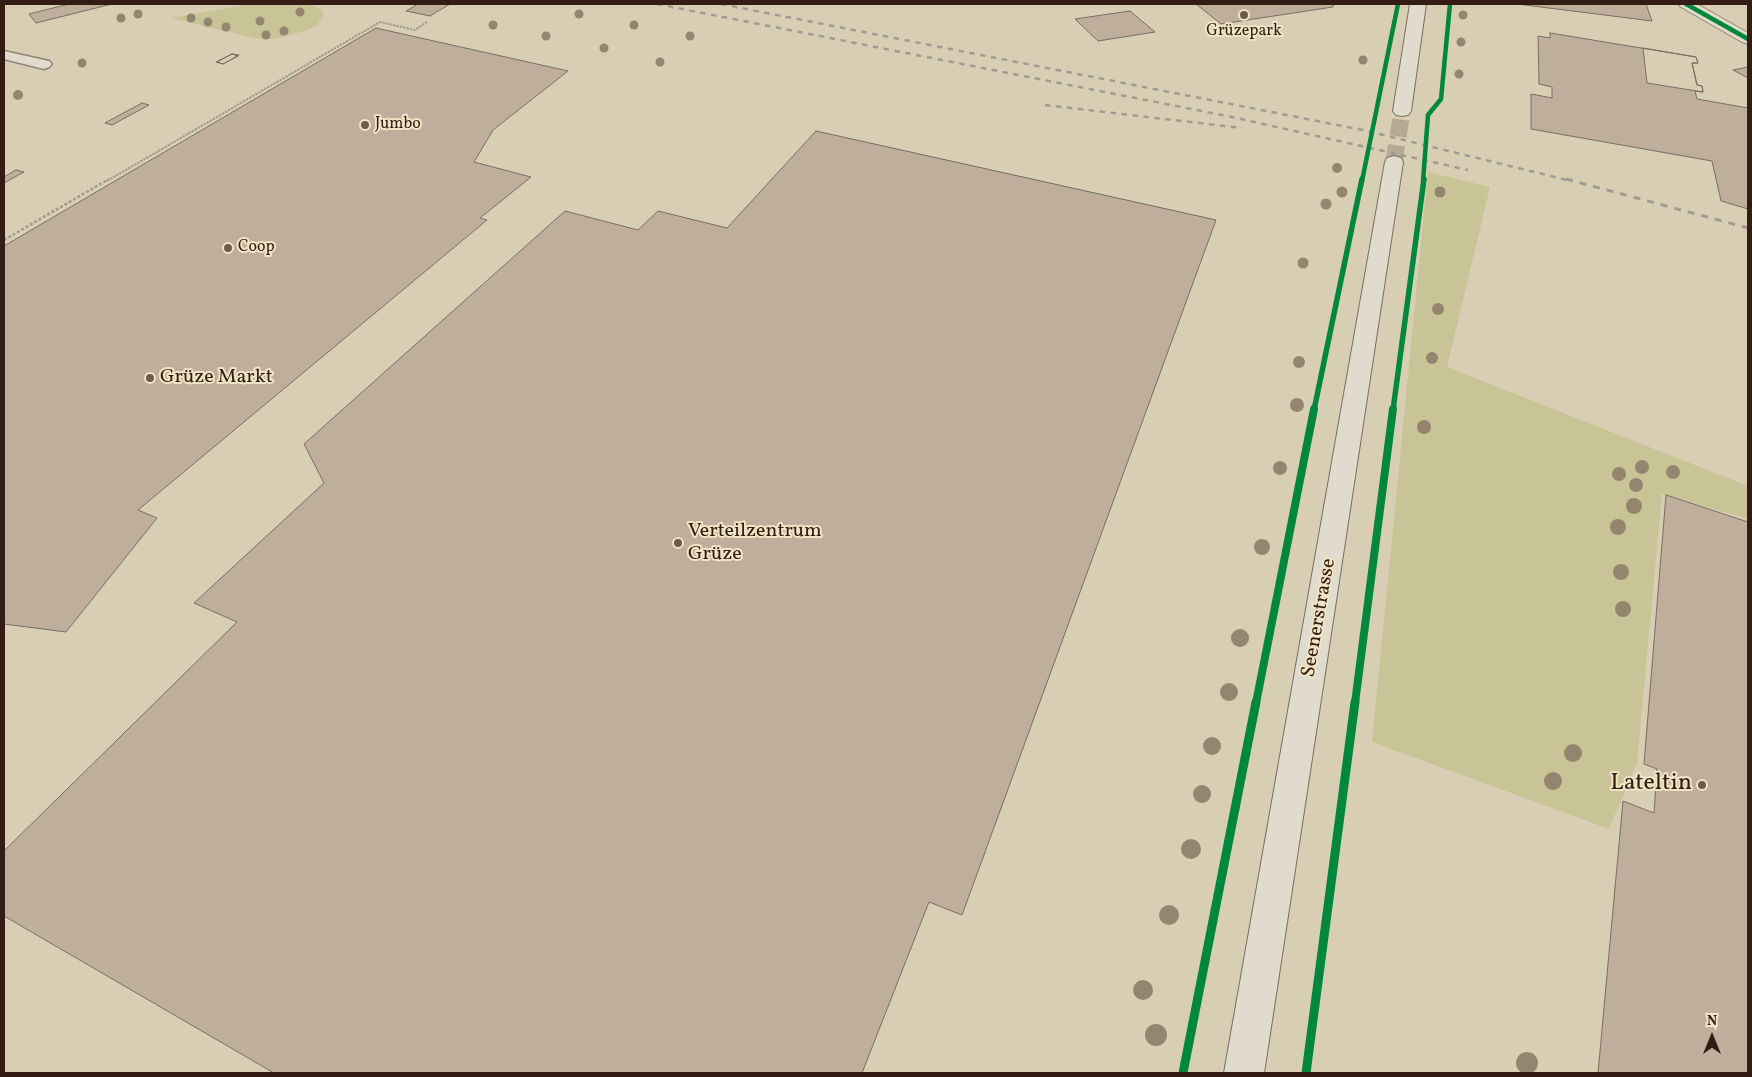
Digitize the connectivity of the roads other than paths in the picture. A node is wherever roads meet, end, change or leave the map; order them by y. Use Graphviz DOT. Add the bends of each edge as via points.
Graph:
graph roads {
  1 [pos="1418,4"];
  2 [pos="1686,4"];
  3 [pos="1748,39"];
  4 [pos="4,55"];
  5 [pos="44,64"];
  6 [pos="1402,111"];
  7 [pos="1394,162"];
  8 [pos="1244,1073"];
  1 -- 6 [label="main road"];
  2 -- 3 [label="main road"];
  4 -- 5 [label="lane"];
  7 -- 8 [label="main road, Seenerstrasse"];
}
